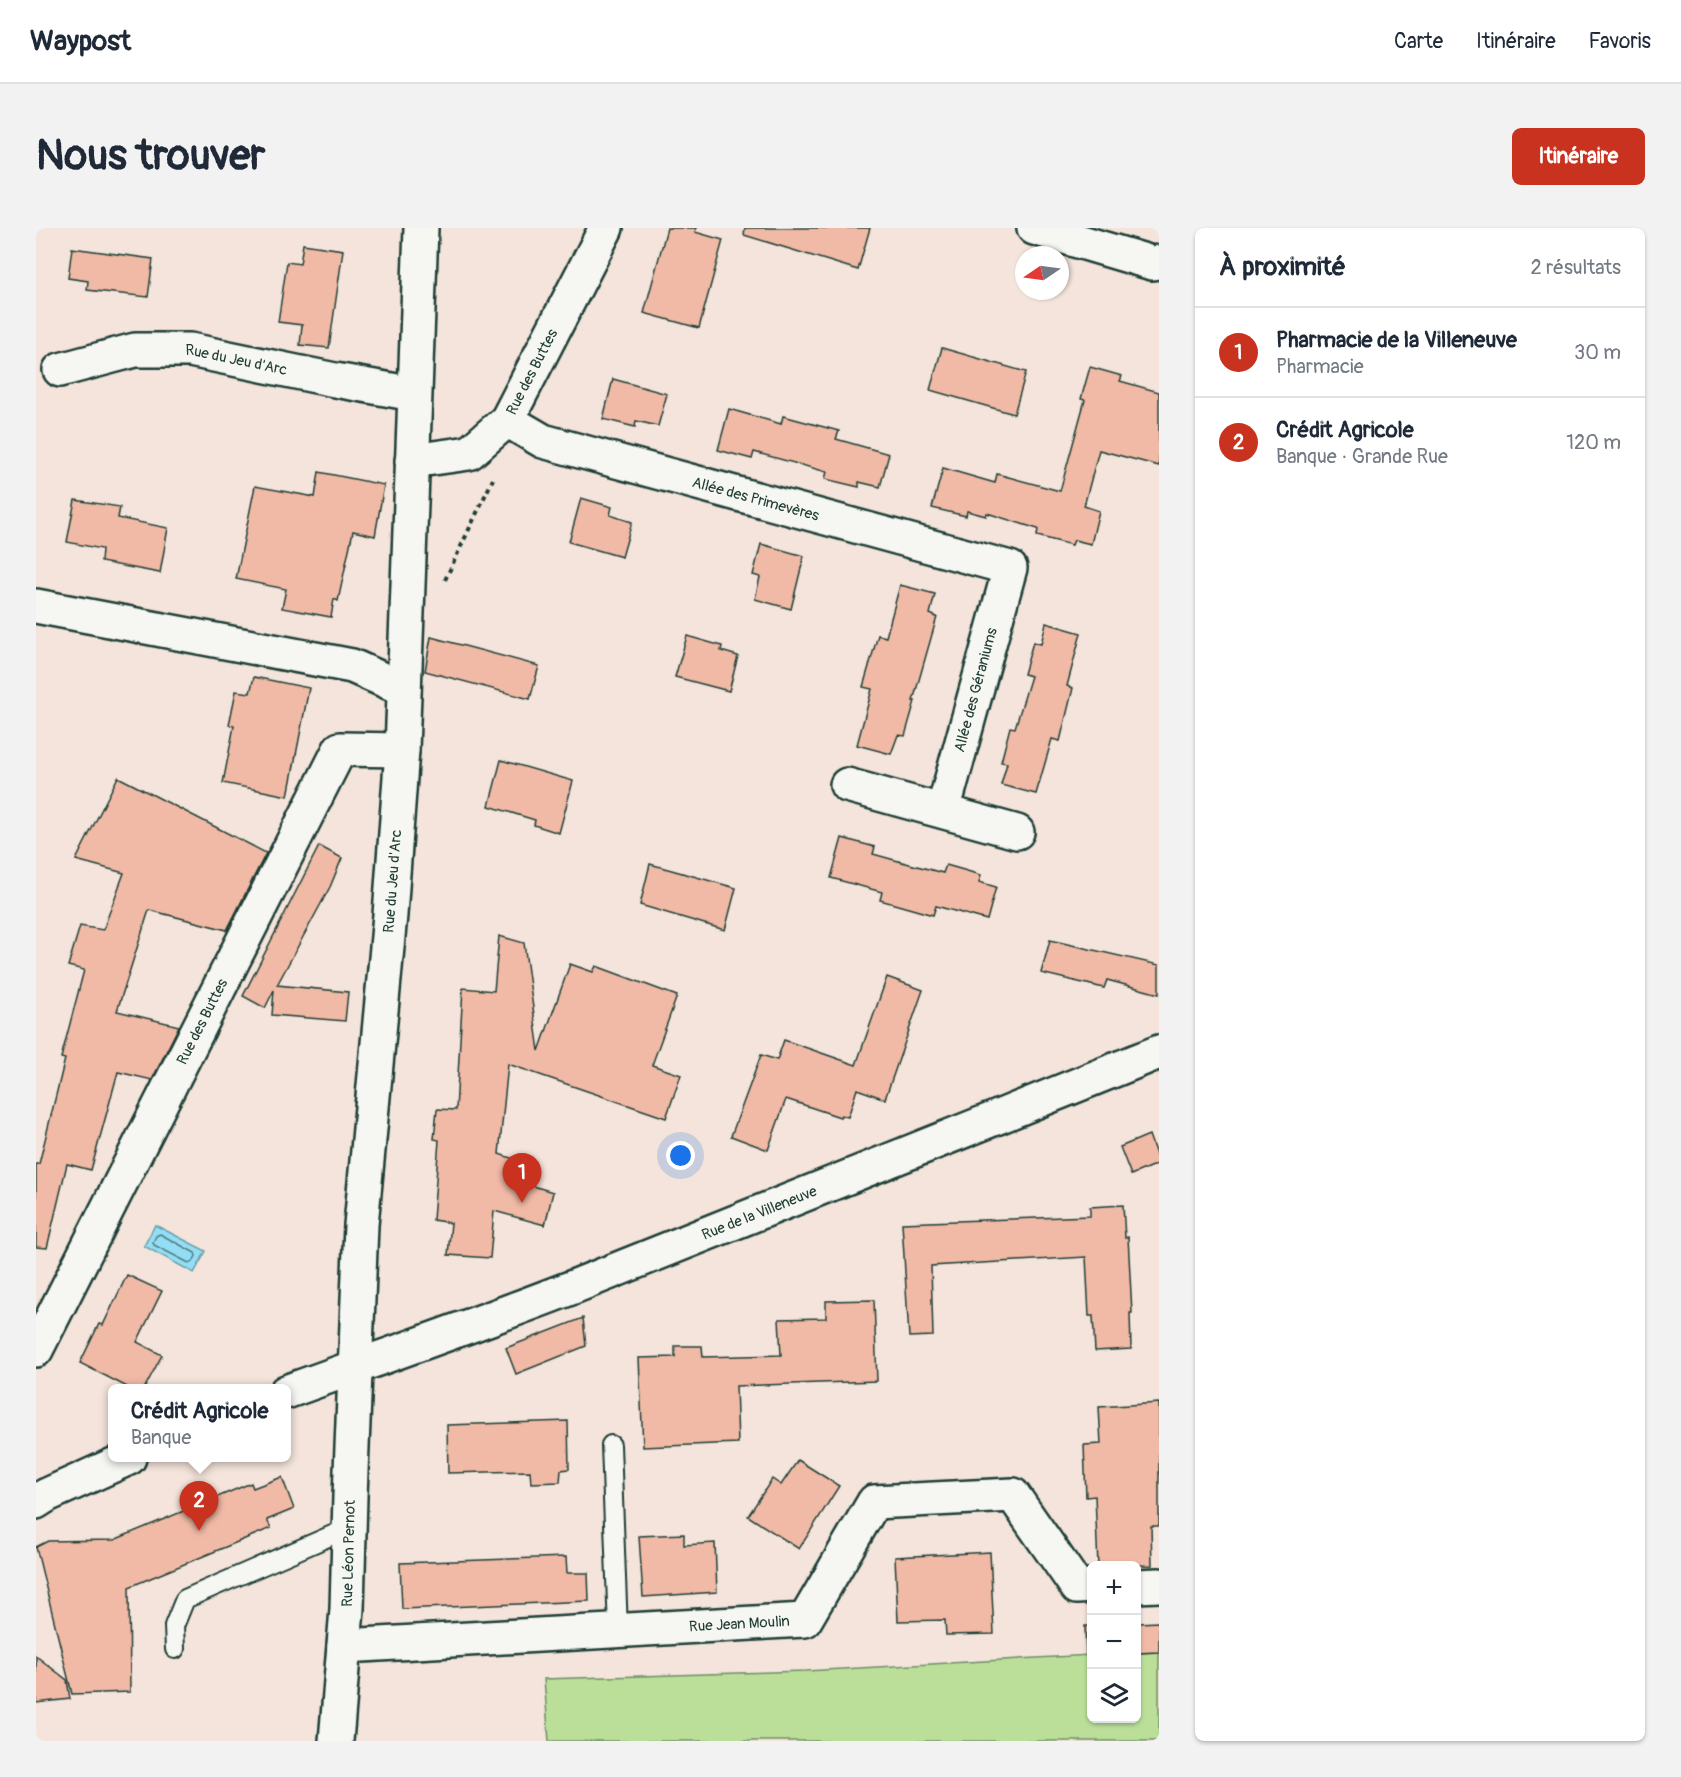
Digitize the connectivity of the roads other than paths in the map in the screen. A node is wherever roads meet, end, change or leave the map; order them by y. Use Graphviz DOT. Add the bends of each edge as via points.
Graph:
graph roads {
  1 [pos="421,228"];
  2 [pos="606,228"];
  3 [pos="1034,228"];
  4 [pos="1159,262"];
  5 [pos="60,370"];
  6 [pos="414,394"];
  7 [pos="513,424"];
  8 [pos="412,461"];
  9 [pos="1010,568"];
  10 [pos="36,606"];
  11 [pos="404,689"];
  12 [pos="402,750"];
  13 [pos="847,785"];
  14 [pos="943,811"];
  15 [pos="1017,832"];
  16 [pos="1159,1052"];
  17 [pos="36,1350"];
  18 [pos="356,1367"];
  19 [pos="291,1390"];
  20 [pos="611,1445"];
  21 [pos="120,1462"];
  22 [pos="36,1502"];
  23 [pos="350,1533"];
  24 [pos="1159,1585"];
  25 [pos="1087,1586"];
  26 [pos="1141,1586"];
  27 [pos="618,1630"];
  28 [pos="344,1646"];
  29 [pos="175,1649"];
  30 [pos="336,1741"];
  1 -- 6 [label="street, Rue du Jeu d'Arc"];
  2 -- 7 [label="street, Rue des Buttes"];
  3 -- 4 [label="street"];
  5 -- 6 [label="street, Rue du Jeu d'Arc" via="135,350 190,350"];
  6 -- 8 [label="street, Rue du Jeu d'Arc"];
  7 -- 8 [label="street, Rue des Buttes" via="469,453"];
  7 -- 9 [label="street, Allée des Primevères" via="543,441"];
  8 -- 11 [label="street, Rue du Jeu d'Arc"];
  9 -- 14 [label="street, Allée des Géraniums"];
  10 -- 11 [label="street" via="352,666"];
  11 -- 12 [label="street, Rue du Jeu d'Arc"];
  12 -- 17 [label="street, Rue des Buttes" via="340,750"];
  12 -- 18 [label="street, Rue du Jeu d'Arc" via="361,1225"];
  13 -- 14 [label="street"];
  14 -- 15 [label="street"];
  16 -- 18 [label="street, Rue de la Villeneuve" via="767,1211"];
  18 -- 19 [label="street, Rue de la Villeneuve"];
  18 -- 23 [label="street, Rue Léon Pernot"];
  20 -- 27 [label="lane"];
  21 -- 22 [label="street"];
  23 -- 28 [label="street, Rue Léon Pernot"];
  23 -- 29 [label="lane" via="337,1533 185,1599 174,1626"];
  24 -- 26 [label="street"];
  25 -- 27 [label="street, Rue Jean Moulin" via="1077,1587 1012,1495 874,1502 805,1620"];
  27 -- 28 [label="street, Rue Jean Moulin"];
  28 -- 30 [label="street, Rue Léon Pernot"];
}
